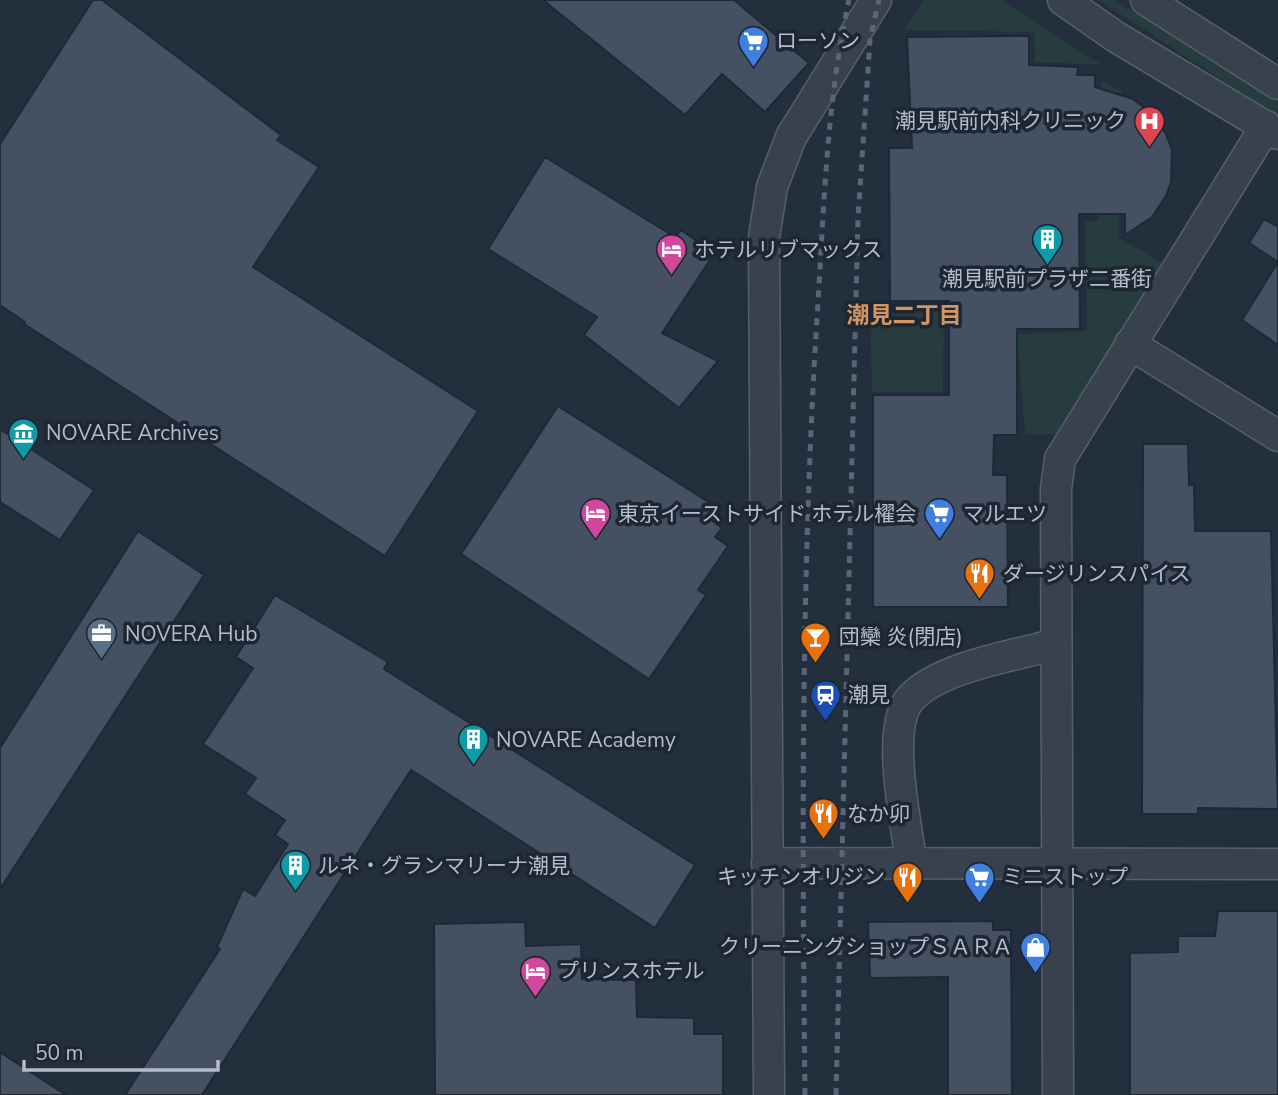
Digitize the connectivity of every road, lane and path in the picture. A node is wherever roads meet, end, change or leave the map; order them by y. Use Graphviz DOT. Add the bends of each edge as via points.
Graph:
graph roads {
  1 [pos="876,0"];
  2 [pos="1063,0"];
  3 [pos="1146,0"];
  4 [pos="1278,83"];
  5 [pos="1272,130"];
  6 [pos="1130,344"];
  7 [pos="1278,436"];
  8 [pos="1056,644"];
  9 [pos="767,863"];
  10 [pos="1056,864"];
  11 [pos="1278,864"];
  12 [pos="912,866"];
  13 [pos="769,1095"];
  14 [pos="1058,1095"];
  1 -- 9 [label="street" via="791,137 772,187 764,237"];
  2 -- 5 [label="street"];
  3 -- 4 [label="street"];
  5 -- 6 [label="street"];
  6 -- 7 [label="street"];
  6 -- 8 [label="street" via="1060,459"];
  8 -- 10 [label="street"];
  8 -- 12 [label="street" via="940,678 911,698 900,720 900,773"];
  9 -- 12 [label="street"];
  9 -- 13 [label="street"];
  10 -- 11 [label="street"];
  10 -- 12 [label="street"];
  10 -- 14 [label="street"];
}
